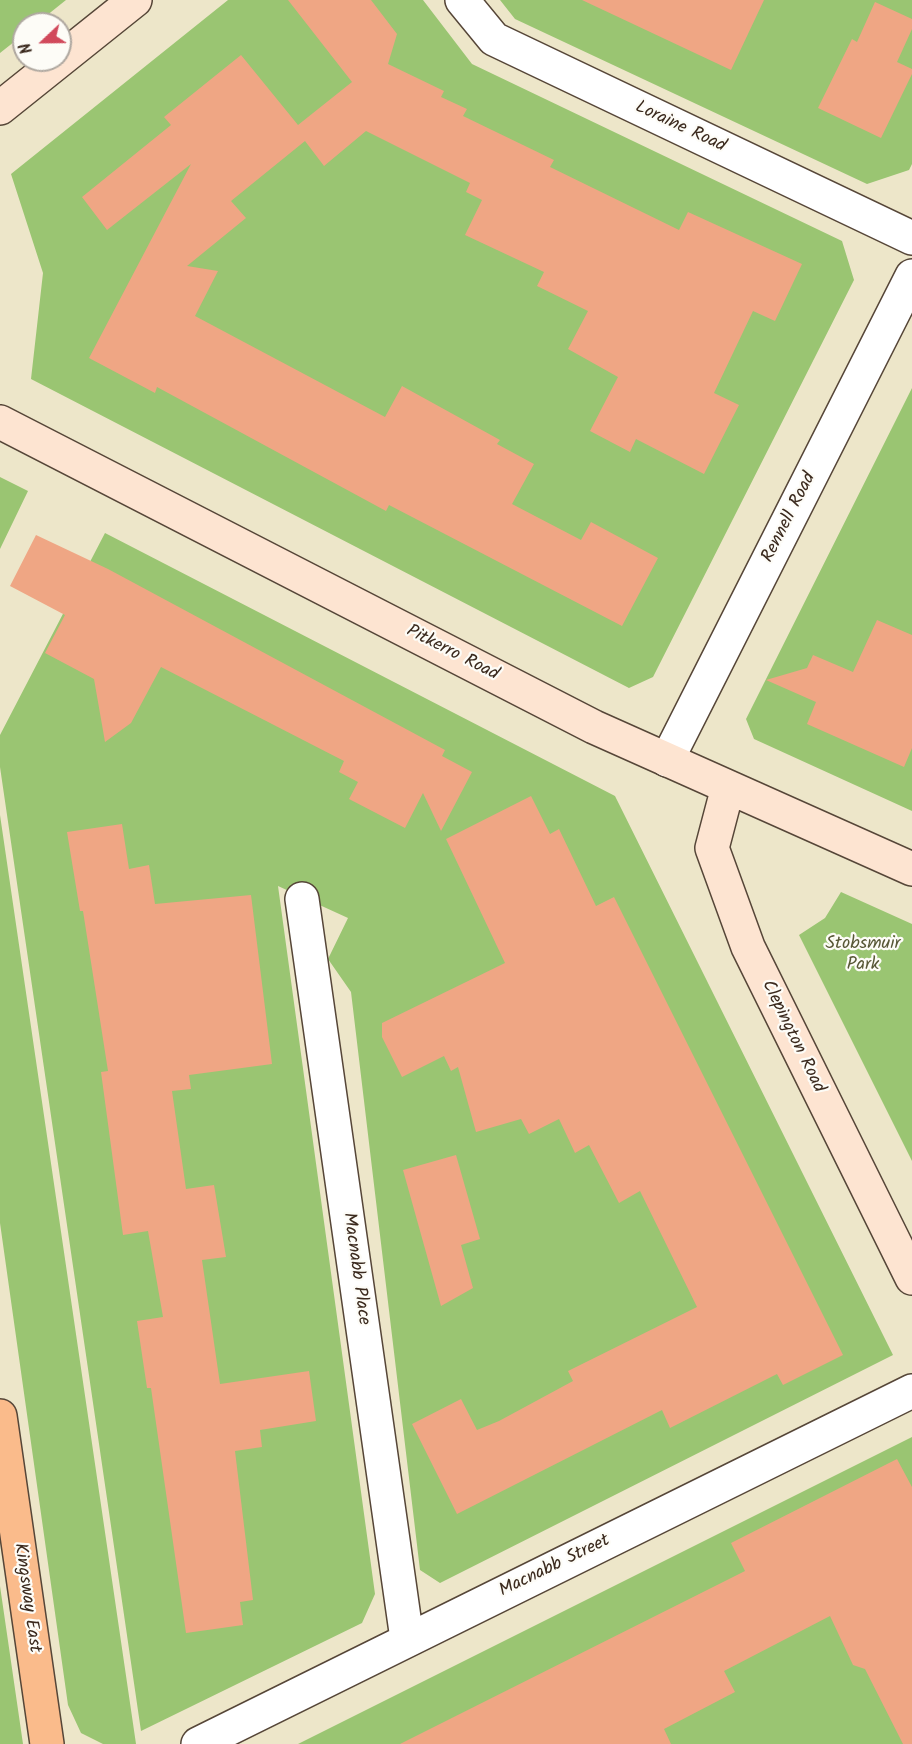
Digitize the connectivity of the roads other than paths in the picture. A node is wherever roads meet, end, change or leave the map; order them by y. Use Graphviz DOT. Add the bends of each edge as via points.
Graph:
graph roads {
  1 [pos="135,0"];
  2 [pos="462,0"];
  3 [pos="0,108"];
  4 [pos="912,238"];
  5 [pos="912,276"];
  6 [pos="0,422"];
  7 [pos="667,760"];
  8 [pos="728,787"];
  9 [pos="912,869"];
  10 [pos="302,899"];
  11 [pos="912,1278"];
  12 [pos="912,1392"];
  13 [pos="0,1416"];
  14 [pos="407,1639"];
  15 [pos="47,1744"];
  16 [pos="198,1744"];
  1 -- 3 [label="street"];
  2 -- 4 [label="street, Loraine Road" via="494,39"];
  5 -- 7 [label="street, Rennell Road"];
  6 -- 7 [label="street, Pitkerro Road" via="594,727"];
  7 -- 8 [label="street, Pitkerro Road"];
  8 -- 9 [label="street, Pitkerro Road"];
  8 -- 11 [label="street, Clepington Road" via="712,848 748,947"];
  10 -- 14 [label="street, Macnabb Place"];
  12 -- 14 [label="street, Macnabb Street"];
  13 -- 15 [label="highway, Kingsway East"];
  14 -- 16 [label="street, Macnabb Street"];
}
